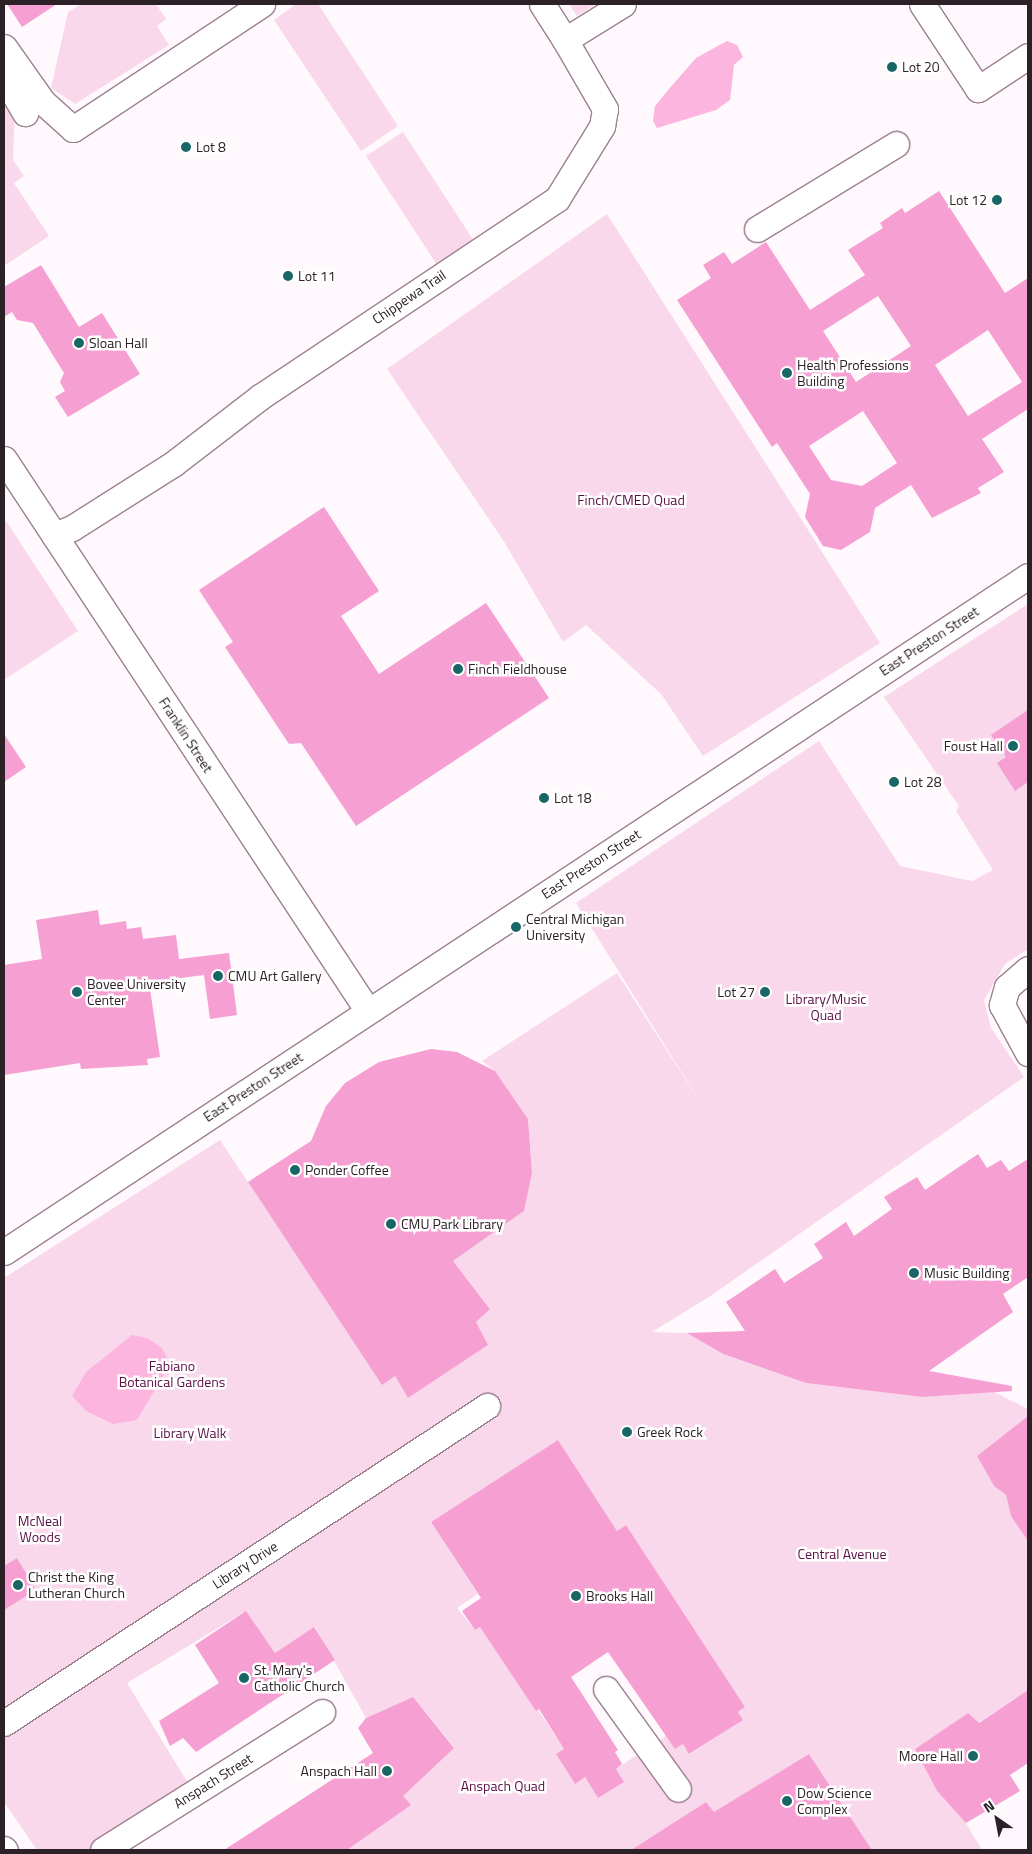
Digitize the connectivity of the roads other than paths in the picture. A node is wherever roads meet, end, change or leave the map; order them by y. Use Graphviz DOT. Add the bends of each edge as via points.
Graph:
graph roads {
  1 [pos="262,4"];
  2 [pos="542,4"];
  3 [pos="623,4"];
  4 [pos="922,4"];
  5 [pos="565,40"];
  6 [pos="4,47"];
  7 [pos="1028,56"];
  8 [pos="4,77"];
  9 [pos="34,107"];
  10 [pos="896,144"];
  11 [pos="757,229"];
  12 [pos="4,458"];
  13 [pos="54,535"];
  14 [pos="1028,576"];
  15 [pos="1028,969"];
  16 [pos="368,1011"];
  17 [pos="1028,1053"];
  18 [pos="4,1252"];
  19 [pos="487,1406"];
  20 [pos="606,1689"];
  21 [pos="322,1712"];
  22 [pos="4,1723"];
  23 [pos="678,1789"];
  24 [pos="103,1850"];
  1 -- 9 [label="street" via="73,128"];
  2 -- 5 [label="street, Chippewa Trail"];
  3 -- 5 [label="street"];
  4 -- 7 [label="street" via="978,89"];
  5 -- 13 [label="street, Chippewa Trail" via="605,109 602,126 557,198 260,396 173,464 72,528"];
  6 -- 9 [label="street"];
  8 -- 9 [label="street"];
  10 -- 11 [label="street"];
  12 -- 13 [label="street, Franklin Street"];
  13 -- 16 [label="street, Franklin Street"];
  14 -- 16 [label="street, East Preston Street"];
  15 -- 17 [label="street" via="1007,987 1002,1005"];
  16 -- 18 [label="street, East Preston Street"];
  19 -- 22 [label="street, Library Drive"];
  20 -- 23 [label="street"];
  21 -- 24 [label="street, Anspach Street"];
}
